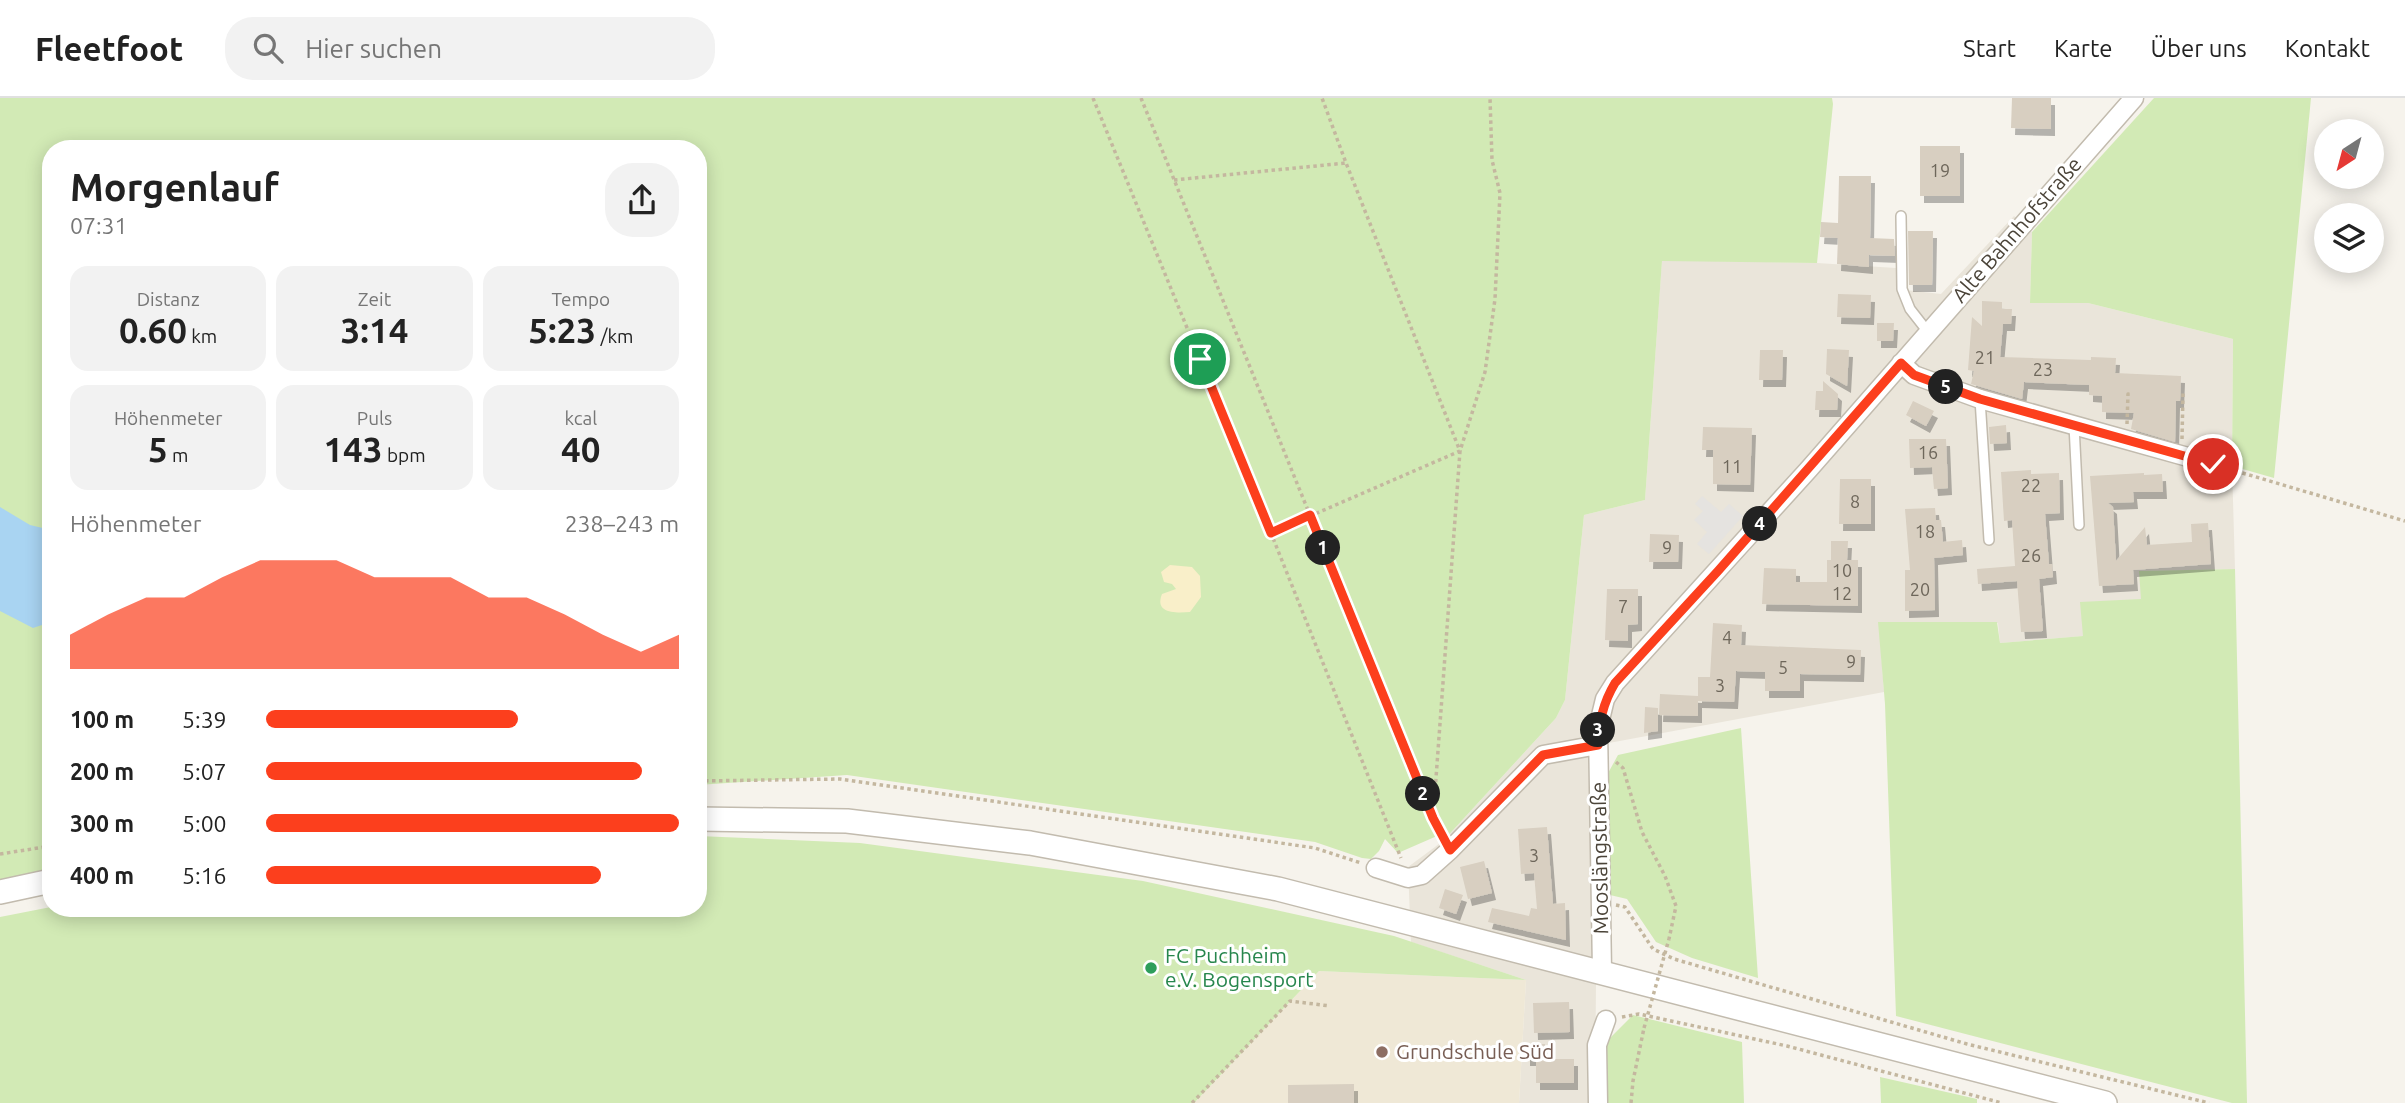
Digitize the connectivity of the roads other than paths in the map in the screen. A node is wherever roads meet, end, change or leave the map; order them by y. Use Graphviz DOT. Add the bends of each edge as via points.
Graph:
graph roads {
  1 [pos="2134,98"];
  2 [pos="1901,216"];
  3 [pos="1928,332"];
  4 [pos="1901,363"];
  5 [pos="1980,399"];
  6 [pos="2074,425"];
  7 [pos="2213,464"];
  8 [pos="2079,524"];
  9 [pos="1989,540"];
  10 [pos="1598,745"];
  11 [pos="707,819"];
  12 [pos="1376,868"];
  13 [pos="42,883"];
  14 [pos="0,892"];
  15 [pos="1602,971"];
  16 [pos="1606,1020"];
  17 [pos="1598,1103"];
  18 [pos="2105,1103"];
  1 -- 3 [label="street, Alte Bahnhofstraße" via="1985,260"];
  2 -- 3 [label="lane" via="1904,298"];
  3 -- 4 [label="street, Alte Bahnhofstraße"];
  4 -- 5 [label="street" via="1914,375"];
  4 -- 10 [label="street, Mooslängstraße" via="1615,683 1605,699"];
  5 -- 6 [label="street"];
  5 -- 9 [label="lane"];
  6 -- 7 [label="street"];
  6 -- 8 [label="lane"];
  10 -- 12 [label="street" via="1543,755 1422,875 1408,878"];
  10 -- 15 [label="street, Mooslängstraße"];
  11 -- 15 [label="street" via="847,821 1030,842 1278,889"];
  13 -- 14 [label="street"];
  15 -- 18 [label="street"];
  16 -- 17 [label="street" via="1597,1045"];
}
